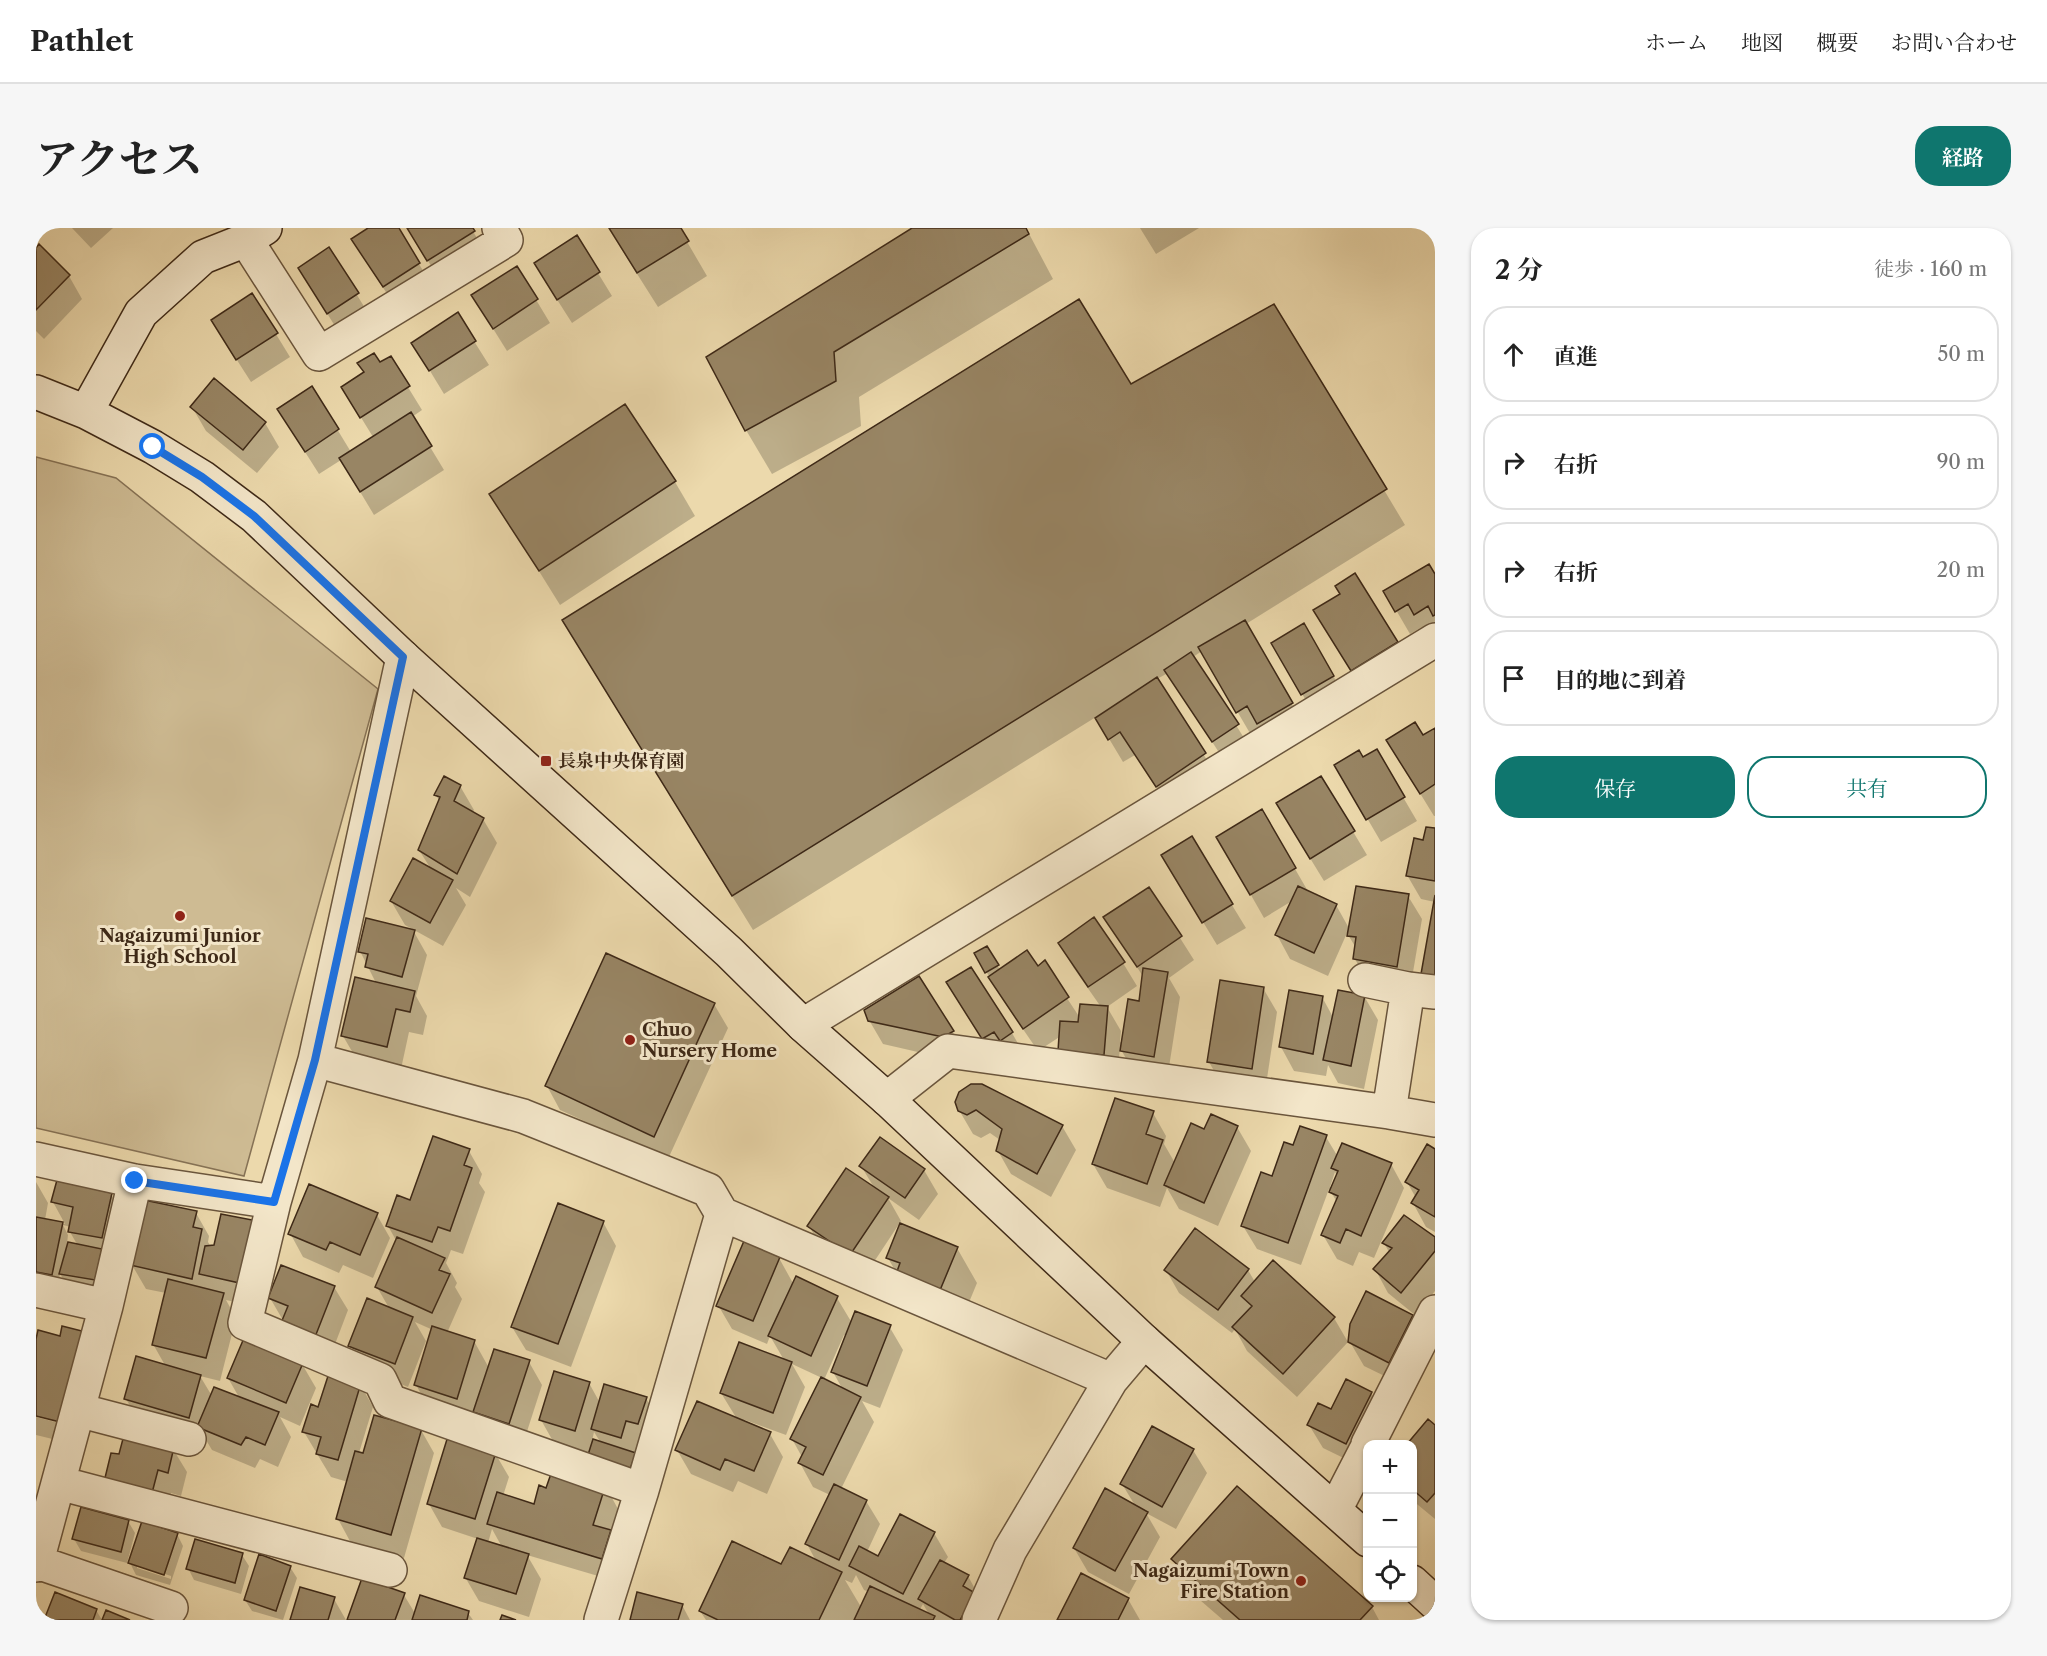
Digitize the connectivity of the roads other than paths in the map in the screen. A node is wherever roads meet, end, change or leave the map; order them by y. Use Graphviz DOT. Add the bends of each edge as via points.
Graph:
graph roads {
  1 [pos="499,228"];
  2 [pos="256,234"];
  3 [pos="36,392"];
  4 [pos="86,412"];
  5 [pos="1435,640"];
  6 [pos="403,657"];
  7 [pos="1365,980"];
  8 [pos="1421,991"];
  9 [pos="803,1025"];
  10 [pos="315,1060"];
  11 [pos="887,1099"];
  12 [pos="1389,1112"];
  13 [pos="1435,1120"];
  14 [pos="36,1159"];
  15 [pos="135,1181"];
  16 [pos="274,1202"];
  17 [pos="722,1214"];
  18 [pos="36,1290"];
  19 [pos="106,1306"];
  20 [pos="1435,1312"];
  21 [pos="1144,1341"];
  22 [pos="1111,1380"];
  23 [pos="78,1410"];
  24 [pos="189,1439"];
  25 [pos="1371,1440"];
  26 [pos="1363,1455"];
  27 [pos="58,1483"];
  28 [pos="642,1490"];
  29 [pos="1335,1510"];
  30 [pos="1363,1535"];
  31 [pos="36,1564"];
  32 [pos="390,1570"];
  33 [pos="1417,1586"];
  34 [pos="1435,1603"];
  35 [pos="171,1608"];
  36 [pos="601,1620"];
  37 [pos="979,1620"];
  1 -- 2 [label="street" via="506,240 320,354"];
  2 -- 4 [label="street" via="202,257 141,313"];
  3 -- 4 [label="street"];
  4 -- 6 [label="street" via="202,477 254,516"];
  5 -- 9 [label="street"];
  6 -- 9 [label="street" via="729,952"];
  6 -- 10 [label="street"];
  7 -- 8 [label="street"];
  8 -- 12 [label="street"];
  9 -- 11 [label="street"];
  10 -- 16 [label="street"];
  10 -- 17 [label="street" via="523,1116 708,1190"];
  11 -- 12 [label="street" via="948,1052"];
  11 -- 21 [label="street"];
  12 -- 13 [label="street"];
  14 -- 15 [label="street"];
  15 -- 16 [label="street"];
  15 -- 19 [label="street"];
  16 -- 28 [label="street" via="245,1323 380,1380 390,1401"];
  17 -- 22 [label="street"];
  17 -- 28 [label="street"];
  18 -- 19 [label="street"];
  19 -- 23 [label="street"];
  20 -- 25 [label="street"];
  21 -- 22 [label="street"];
  21 -- 29 [label="street"];
  22 -- 37 [label="street" via="1010,1550"];
  23 -- 24 [label="street"];
  23 -- 27 [label="street"];
  26 -- 29 [label="street"];
  27 -- 31 [label="street"];
  27 -- 32 [label="street"];
  28 -- 36 [label="street"];
  29 -- 30 [label="street"];
  31 -- 35 [label="street"];
  33 -- 34 [label="street"];
}
